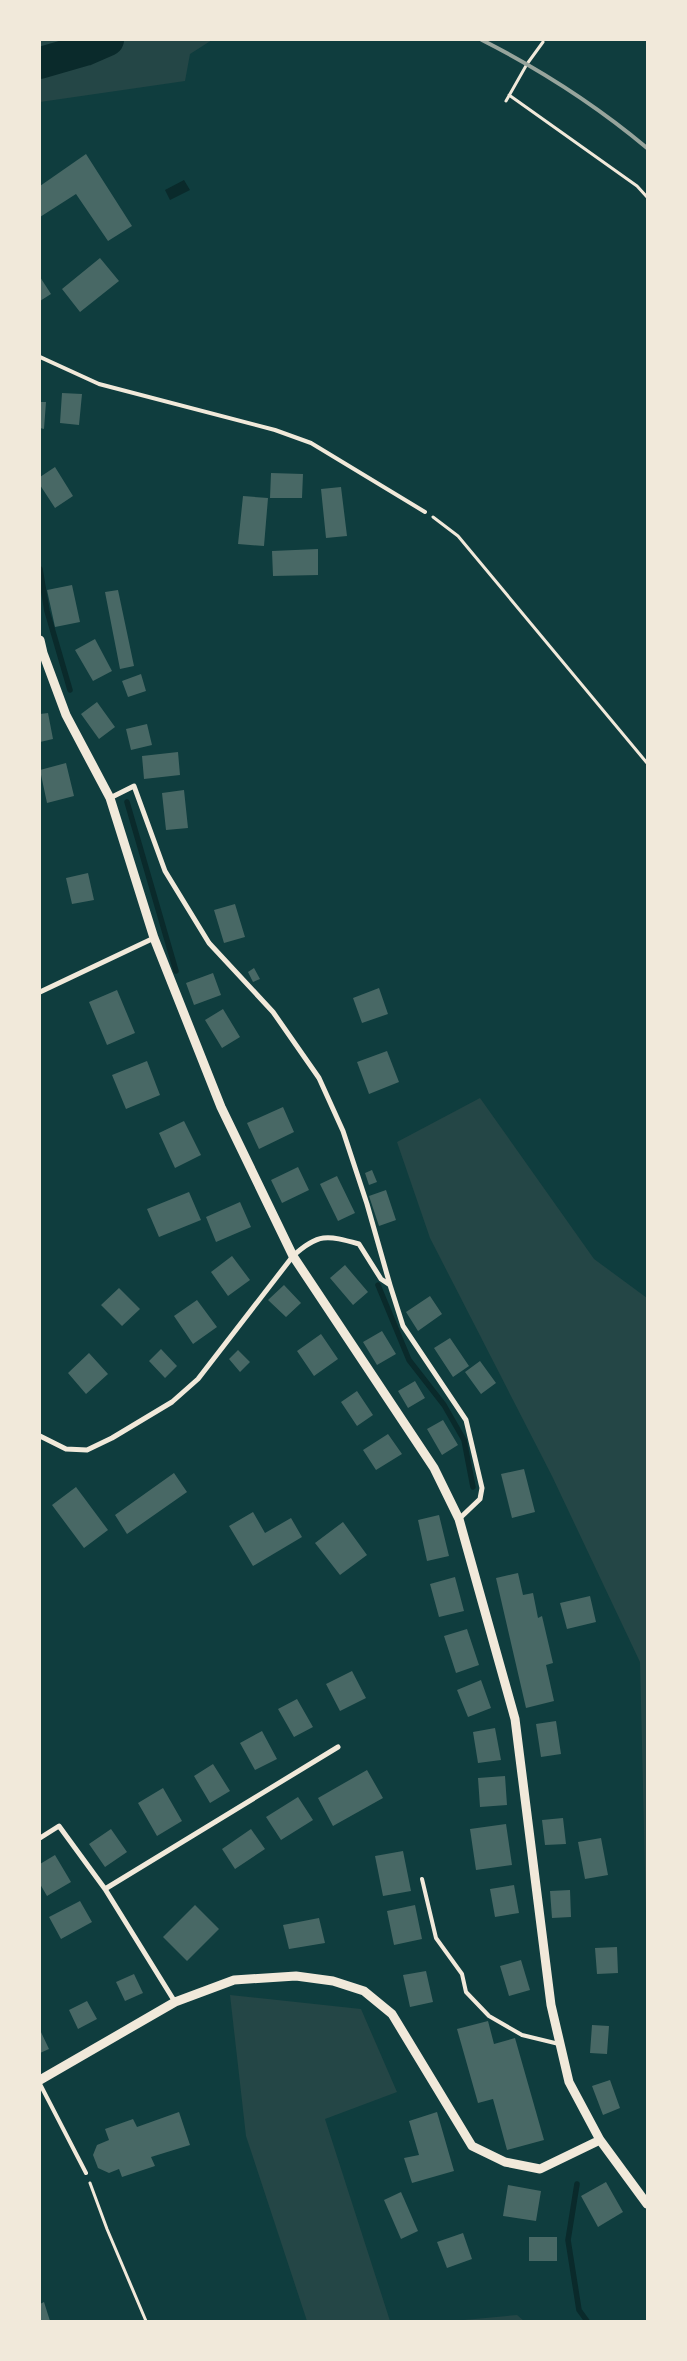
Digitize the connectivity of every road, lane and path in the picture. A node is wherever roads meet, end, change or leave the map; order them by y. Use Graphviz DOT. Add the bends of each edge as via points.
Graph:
graph roads {
  1 [pos="543,42"];
  2 [pos="509,95"];
  3 [pos="506,101"];
  4 [pos="647,197"];
  5 [pos="40,357"];
  6 [pos="425,512"];
  7 [pos="40,640"];
  8 [pos="647,763"];
  9 [pos="110,798"];
  10 [pos="154,938"];
  11 [pos="40,992"];
  12 [pos="293,1256"];
  13 [pos="390,1285"];
  14 [pos="40,1436"];
  15 [pos="459,1519"];
  16 [pos="338,1747"];
  17 [pos="40,1838"];
  18 [pos="422,1879"];
  19 [pos="104,1889"];
  20 [pos="176,2002"];
  21 [pos="559,2044"];
  22 [pos="40,2080"];
  23 [pos="40,2084"];
  24 [pos="600,2140"];
  25 [pos="86,2173"];
  26 [pos="647,2204"];
  27 [pos="146,2321"];
  1 -- 2 [label="path"];
  2 -- 3 [label="path"];
  2 -- 4 [label="path" via="637,186"];
  5 -- 6 [label="lane" via="99,384 275,430 311,443"];
  6 -- 8 [label="path" via="458,536"];
  7 -- 9 [label="street" via="66,715"];
  9 -- 10 [label="street"];
  9 -- 13 [label="street" via="134,786 165,871 209,943 273,1012 319,1078 343,1131"];
  10 -- 11 [label="street"];
  10 -- 12 [label="street" via="221,1107"];
  12 -- 13 [label="street" via="307,1243 330,1236 359,1244 381,1279"];
  12 -- 14 [label="street" via="198,1379 172,1402 87,1450 66,1450"];
  12 -- 15 [label="street" via="434,1468"];
  13 -- 15 [label="street" via="403,1326 466,1420 482,1488 480,1498"];
  15 -- 21 [label="street" via="514,1719 551,2005"];
  16 -- 19 [label="street"];
  17 -- 19 [label="street" via="58,1826"];
  18 -- 21 [label="lane" via="436,1938 462,1974 466,1992 489,2016 514,2030"];
  19 -- 20 [label="street"];
  20 -- 22 [label="street"];
  20 -- 24 [label="street" via="234,1980 296,1976 333,1982 364,1992 392,2014 472,2146 505,2162 540,2169"];
  21 -- 24 [label="street" via="569,2082"];
  23 -- 25 [label="lane"];
  24 -- 26 [label="street"];
  25 -- 27 [label="path"];
}
